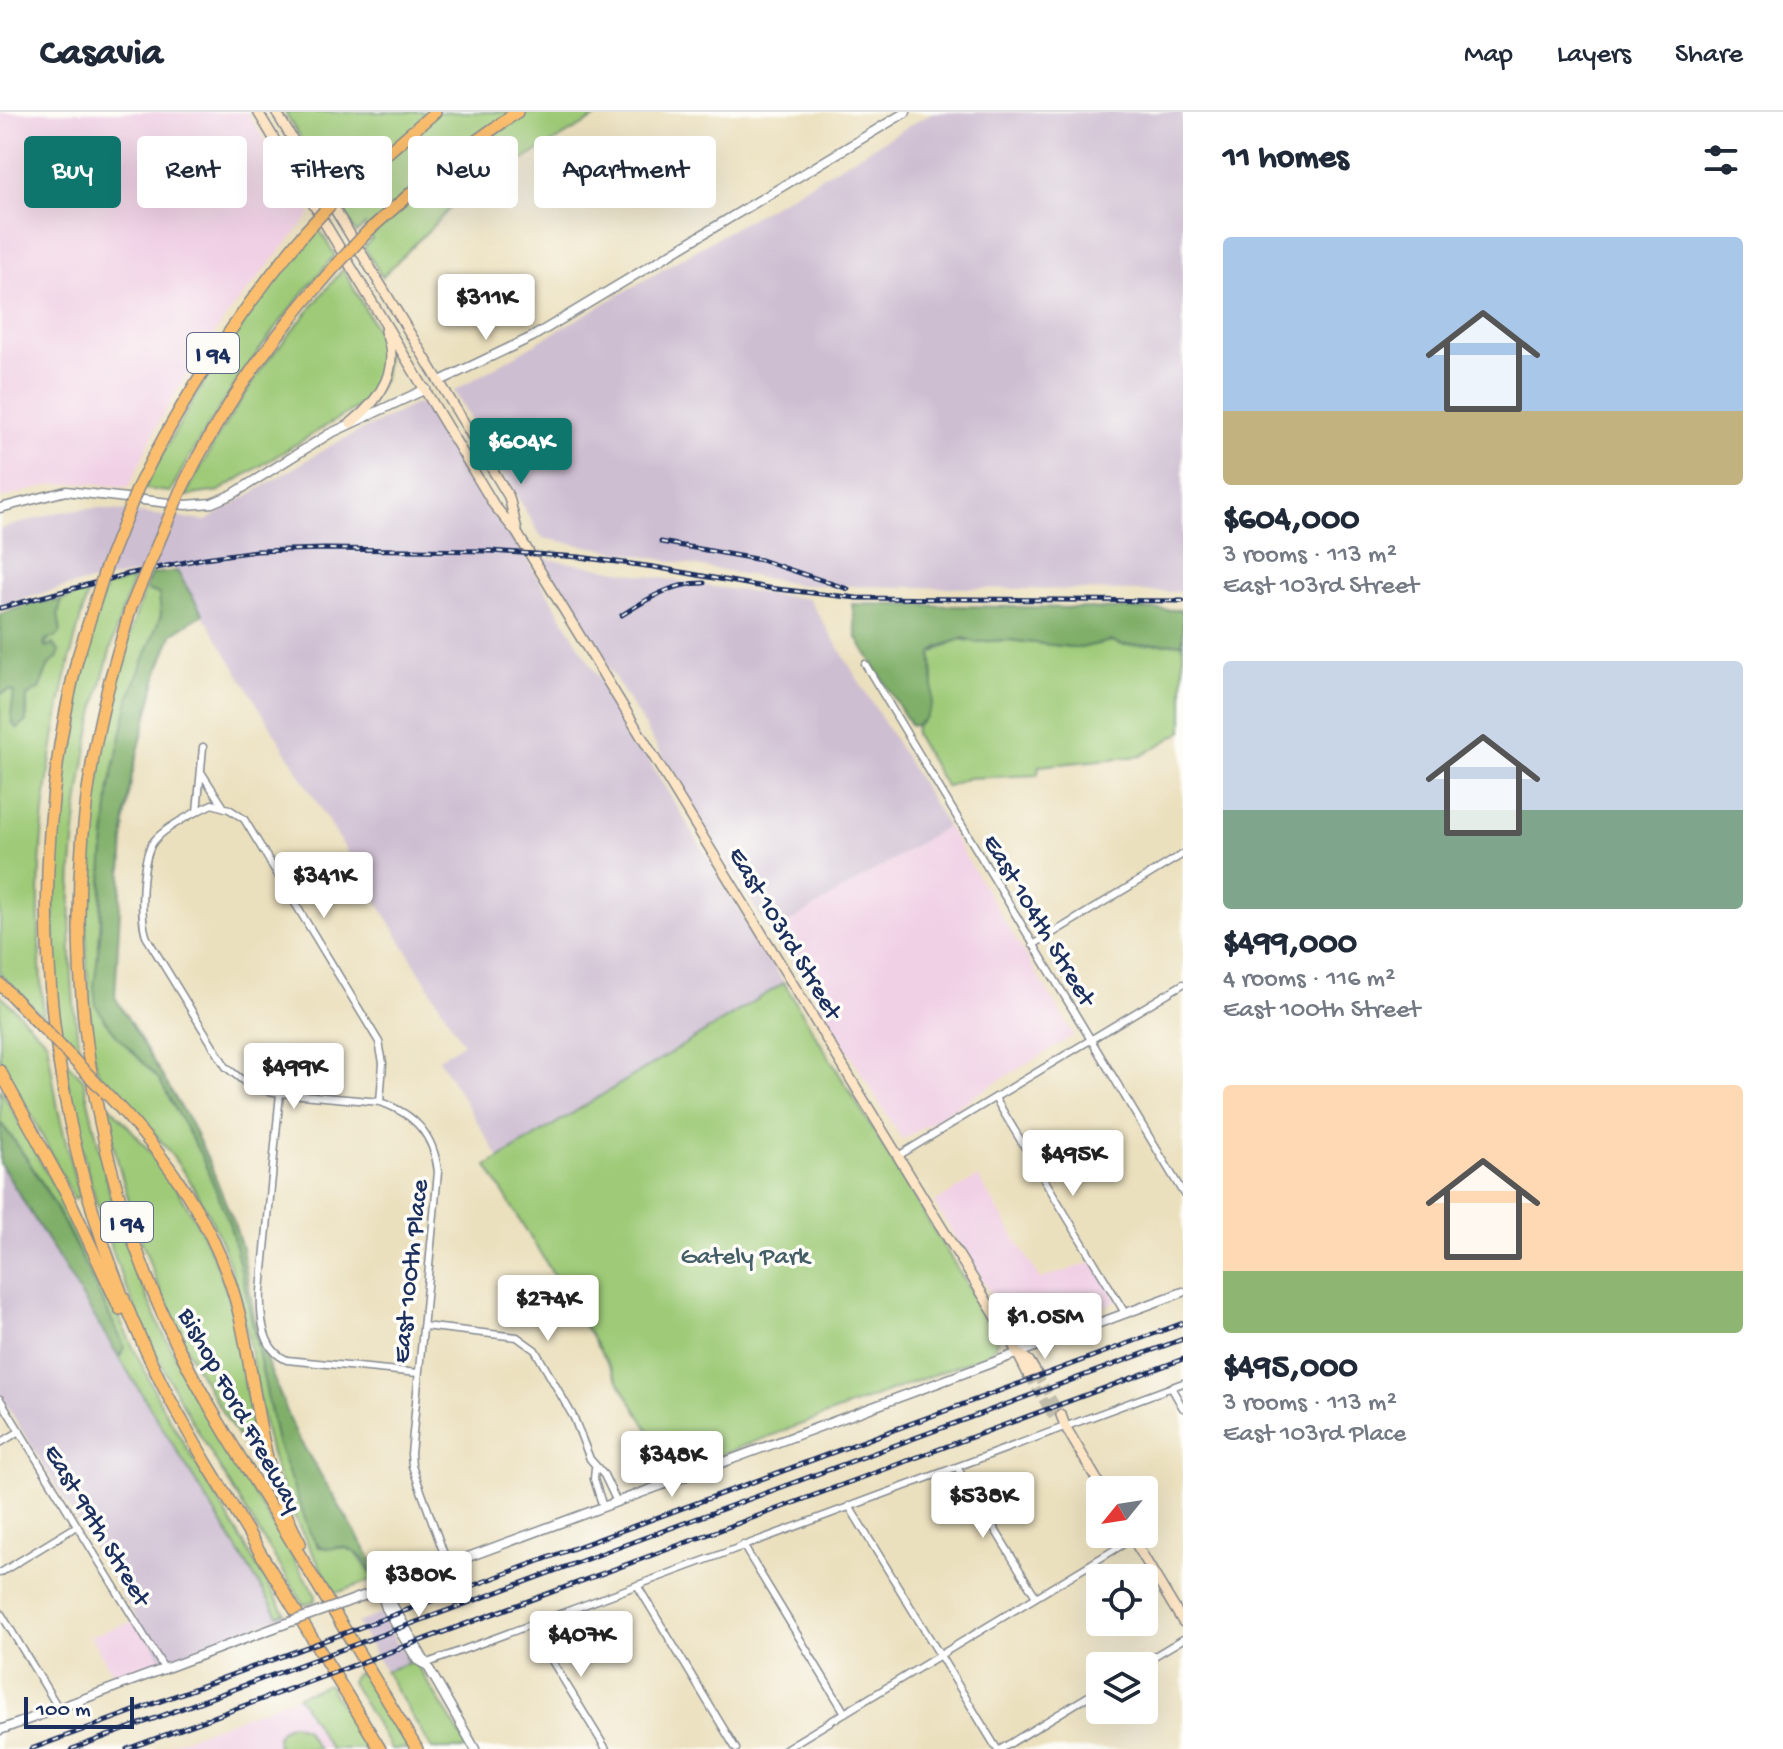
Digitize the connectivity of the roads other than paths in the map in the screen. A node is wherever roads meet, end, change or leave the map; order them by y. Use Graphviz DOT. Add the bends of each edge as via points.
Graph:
graph roads {
  1 [pos="258,112"];
  2 [pos="276,112"];
  3 [pos="435,112"];
  4 [pos="517,112"];
  5 [pos="906,112"];
  6 [pos="371,298"];
  7 [pos="440,381"];
  8 [pos="426,389"];
  9 [pos="351,423"];
  10 [pos="0,508"];
  11 [pos="517,533"];
  12 [pos="865,664"];
  13 [pos="203,747"];
  14 [pos="201,771"];
  15 [pos="223,806"];
  16 [pos="197,812"];
  17 [pos="1183,854"];
  18 [pos="1033,945"];
  19 [pos="0,984"];
  20 [pos="1183,984"];
  21 [pos="1091,1040"];
  22 [pos="0,1071"];
  23 [pos="280,1093"];
  24 [pos="995,1098"];
  25 [pos="380,1102"];
  26 [pos="898,1156"];
  27 [pos="1183,1193"];
  28 [pos="1183,1292"];
  29 [pos="1125,1313"];
  30 [pos="423,1326"];
  31 [pos="1018,1353"];
  32 [pos="418,1373"];
  33 [pos="1033,1375"];
  34 [pos="158,1376"];
  35 [pos="1183,1383"];
  36 [pos="1171,1387"];
  37 [pos="0,1399"];
  38 [pos="1183,1408"];
  39 [pos="1057,1416"];
  40 [pos="1065,1426"];
  41 [pos="20,1431"];
  42 [pos="0,1443"];
  43 [pos="957,1467"];
  44 [pos="595,1468"];
  45 [pos="1095,1476"];
  46 [pos="617,1502"];
  47 [pos="849,1506"];
  48 [pos="603,1507"];
  49 [pos="77,1526"];
  50 [pos="743,1545"];
  51 [pos="1112,1548"];
  52 [pos="1138,1548"];
  53 [pos="448,1565"];
  54 [pos="0,1573"];
  55 [pos="637,1585"];
  56 [pos="380,1590"];
  57 [pos="1036,1597"];
  58 [pos="0,1612"];
  59 [pos="1183,1622"];
  60 [pos="530,1625"];
  61 [pos="1183,1639"];
  62 [pos="1158,1654"];
  63 [pos="940,1655"];
  64 [pos="424,1664"];
  65 [pos="165,1670"];
  66 [pos="1086,1697"];
  67 [pos="390,1704"];
  68 [pos="59,1709"];
  69 [pos="845,1713"];
  70 [pos="0,1730"];
  71 [pos="380,1749"];
  72 [pos="417,1749"];
  73 [pos="475,1749"];
  74 [pos="606,1749"];
  75 [pos="736,1749"];
  76 [pos="785,1749"];
  77 [pos="999,1749"];
  1 -- 6 [label="main road, East 103rd Street"];
  2 -- 7 [label="main road, East 103rd Street"];
  3 -- 34 [label="highway, Bishop Ford Freeway / I 94, bridge" via="344,190 223,338 138,487 77,660 57,763 49,859 47,922 56,1043 61,1087 100,1239"];
  4 -- 67 [label="highway, Bishop Ford Freeway / I 94, bridge" via="445,163 368,231 290,317 231,399 180,492 131,607 97,730 83,815 77,924 85,1034 93,1090 124,1214 182,1355"];
  5 -- 7 [label="street" via="532,337"];
  6 -- 8 [label="main road, East 103rd Street"];
  6 -- 9 [label="main road" via="390,342 389,373 376,399"];
  7 -- 8 [label="street"];
  7 -- 11 [label="main road, East 103rd Street" via="509,497"];
  8 -- 9 [label="street"];
  8 -- 11 [label="main road, East 103rd Street" via="494,505"];
  9 -- 10 [label="street" via="212,503 186,505 66,491"];
  11 -- 26 [label="main road, East 103rd Street"];
  12 -- 18 [label="street, East 104th Street"];
  13 -- 14 [label="street"];
  14 -- 15 [label="street"];
  14 -- 16 [label="street"];
  15 -- 16 [label="street, East 100th Place" via="212,804"];
  15 -- 25 [label="street" via="249,825 379,1042"];
  16 -- 23 [label="street, East 100th Place" via="150,847 144,930 226,1067 252,1088"];
  17 -- 18 [label="street"];
  18 -- 21 [label="street, East 104th Street"];
  19 -- 67 [label="highway, bridge" via="158,1150 193,1202 238,1312 265,1460 276,1491 306,1553 377,1670"];
  20 -- 21 [label="street"];
  21 -- 24 [label="street"];
  21 -- 27 [label="street, East 104th Street"];
  22 -- 34 [label="highway"];
  23 -- 25 [label="street, East 100th Place"];
  23 -- 32 [label="street" via="261,1291 268,1342 287,1360"];
  24 -- 26 [label="street"];
  24 -- 29 [label="street"];
  25 -- 30 [label="street, East 100th Place" via="415,1120 430,1140 437,1163"];
  26 -- 31 [label="main road, East 103rd Street"];
  28 -- 29 [label="street"];
  29 -- 31 [label="street"];
  30 -- 32 [label="street, East 100th Place"];
  30 -- 44 [label="street" via="517,1337 530,1345 568,1406"];
  31 -- 33 [label="main road, East 103rd Street" via="1029,1361"];
  31 -- 46 [label="street"];
  32 -- 53 [label="street, East 100th Place" via="412,1466"];
  34 -- 71 [label="highway, Bishop Ford Freeway / I 94"];
  35 -- 36 [label="street"];
  36 -- 38 [label="street"];
  36 -- 40 [label="street"];
  37 -- 41 [label="street, East 99th Street"];
  39 -- 40 [label="main road"];
  40 -- 43 [label="street"];
  40 -- 45 [label="main road"];
  41 -- 42 [label="street"];
  41 -- 49 [label="street, East 99th Street"];
  43 -- 47 [label="street"];
  43 -- 57 [label="street"];
  44 -- 46 [label="street"];
  44 -- 48 [label="street"];
  46 -- 48 [label="street"];
  47 -- 50 [label="street"];
  47 -- 63 [label="street"];
  48 -- 53 [label="street"];
  49 -- 54 [label="street"];
  49 -- 65 [label="street, East 99th Street"];
  50 -- 55 [label="street"];
  50 -- 69 [label="street"];
  51 -- 57 [label="street"];
  52 -- 59 [label="main road"];
  53 -- 56 [label="street"];
  55 -- 60 [label="street"];
  55 -- 75 [label="street"];
  56 -- 64 [label="street"];
  56 -- 65 [label="street, bridge"];
  57 -- 63 [label="street"];
  58 -- 68 [label="street"];
  60 -- 64 [label="street"];
  60 -- 74 [label="street"];
  61 -- 62 [label="street"];
  63 -- 69 [label="street"];
  63 -- 77 [label="street"];
  64 -- 73 [label="street"];
  65 -- 68 [label="street"];
  66 -- 77 [label="street"];
  67 -- 72 [label="highway, Bishop Ford Freeway / I 94"];
  68 -- 70 [label="street"];
  69 -- 76 [label="street"];
}
